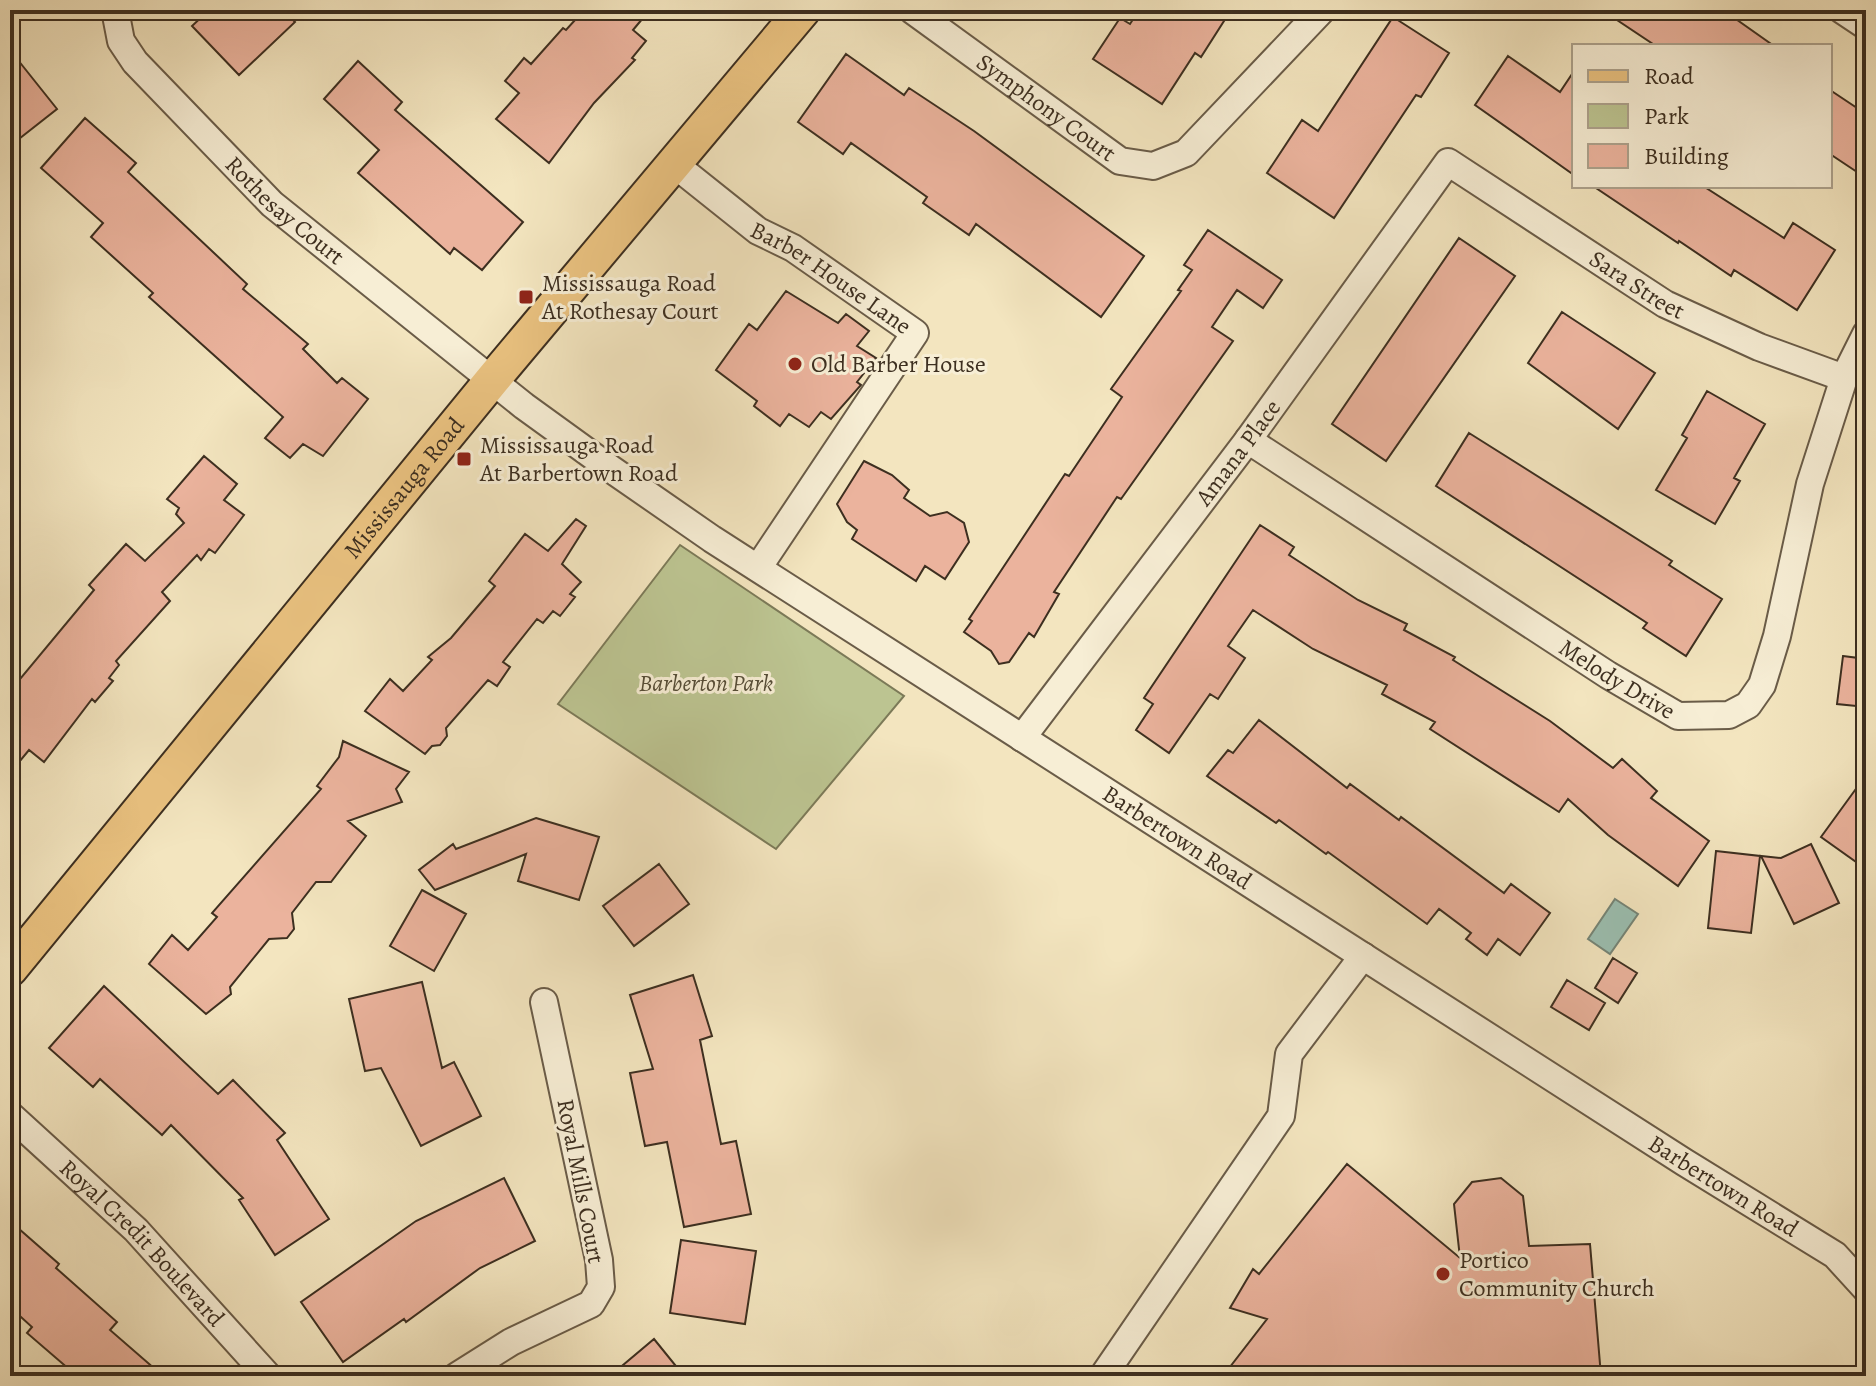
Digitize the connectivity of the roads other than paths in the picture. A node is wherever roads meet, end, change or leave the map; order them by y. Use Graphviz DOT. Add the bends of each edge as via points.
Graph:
graph roads {
  1 [pos="115,10"];
  2 [pos="803,10"];
  3 [pos="912,10"];
  4 [pos="1322,10"];
  5 [pos="1842,10"];
  6 [pos="1866,26"];
  7 [pos="1448,162"];
  8 [pos="674,164"];
  9 [pos="1866,334"];
  10 [pos="1844,378"];
  11 [pos="493,379"];
  12 [pos="1248,440"];
  13 [pos="758,568"];
  14 [pos="1022,738"];
  15 [pos="1363,956"];
  16 [pos="10,969"];
  17 [pos="544,1002"];
  18 [pos="10,1115"];
  19 [pos="1866,1289"];
  20 [pos="268,1376"];
  21 [pos="457,1376"];
  22 [pos="1103,1376"];
  1 -- 11 [label="street, Rothesay Court" via="121,41 135,62 272,204"];
  2 -- 8 [label="main road, Mississauga Road"];
  3 -- 4 [label="street, Symphony Court" via="1120,161 1153,166 1186,153"];
  5 -- 6 [label="street"];
  7 -- 10 [label="street, Sara Street" via="1665,304"];
  7 -- 12 [label="street, Amana Place"];
  8 -- 11 [label="main road, Mississauga Road"];
  8 -- 13 [label="street, Barber House Lane" via="758,231 793,248 915,333"];
  9 -- 10 [label="street, Melody Drive"];
  10 -- 12 [label="street, Melody Drive" via="1810,484 1762,685 1748,705 1729,715 1678,716"];
  11 -- 13 [label="street, Barbertown Road" via="611,469"];
  11 -- 16 [label="main road, Mississauga Road"];
  12 -- 14 [label="street, Amana Place"];
  13 -- 14 [label="street, Barbertown Road"];
  14 -- 15 [label="street, Barbertown Road"];
  15 -- 19 [label="street, Barbertown Road" via="1835,1255"];
  15 -- 22 [label="street" via="1289,1054 1281,1116"];
  17 -- 21 [label="street, Royal Mills Court" via="601,1287 591,1304 511,1342"];
  18 -- 20 [label="street, Royal Credit Boulevard" via="136,1230"];
}
